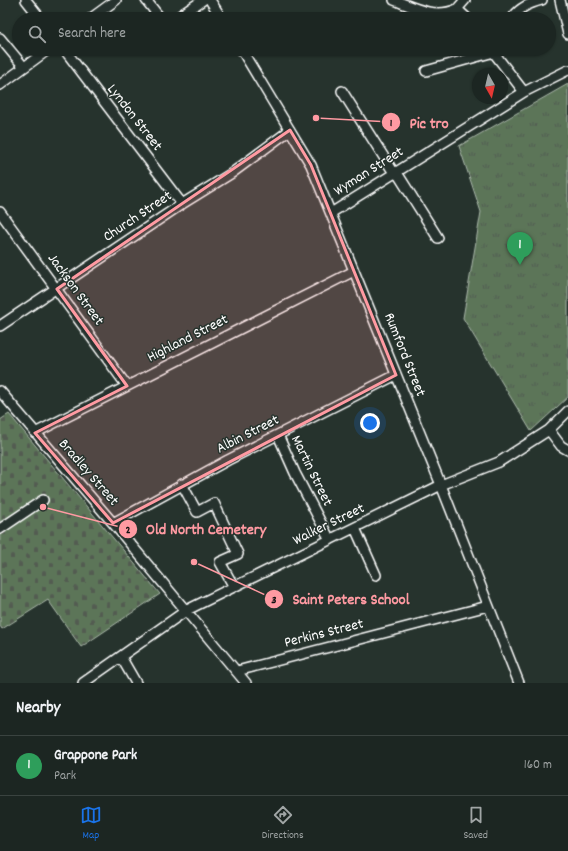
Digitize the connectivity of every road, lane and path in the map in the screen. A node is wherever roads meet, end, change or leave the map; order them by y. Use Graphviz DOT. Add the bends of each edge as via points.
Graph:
graph roads {
  1 [pos="26,0"];
  2 [pos="116,0"];
  3 [pos="146,0"];
  4 [pos="203,0"];
  5 [pos="210,0"];
  6 [pos="394,0"];
  7 [pos="465,0"];
  8 [pos="542,0"];
  9 [pos="560,0"];
  10 [pos="457,9"];
  11 [pos="35,12"];
  12 [pos="100,12"];
  13 [pos="155,12"];
  14 [pos="185,12"];
  15 [pos="218,12"];
  16 [pos="431,12"];
  17 [pos="450,12"];
  18 [pos="460,12"];
  19 [pos="518,12"];
  20 [pos="568,34"];
  21 [pos="0,38"];
  22 [pos="12,53"];
  23 [pos="14,56"];
  24 [pos="40,56"];
  25 [pos="69,56"];
  26 [pos="245,56"];
  27 [pos="476,56"];
  28 [pos="496,56"];
  29 [pos="24,68"];
  30 [pos="568,70"];
  31 [pos="426,71"];
  32 [pos="0,85"];
  33 [pos="342,92"];
  34 [pos="524,92"];
  35 [pos="290,130"];
  36 [pos="394,173"];
  37 [pos="182,204"];
  38 [pos="0,212"];
  39 [pos="331,213"];
  40 [pos="438,238"];
  41 [pos="354,271"];
  42 [pos="57,289"];
  43 [pos="0,326"];
  44 [pos="396,375"];
  45 [pos="127,386"];
  46 [pos="0,392"];
  47 [pos="568,411"];
  48 [pos="549,430"];
  49 [pos="35,433"];
  50 [pos="278,435"];
  51 [pos="568,450"];
  52 [pos="182,484"];
  53 [pos="441,486"];
  54 [pos="43,500"];
  55 [pos="113,523"];
  56 [pos="354,528"];
  57 [pos="0,529"];
  58 [pos="330,540"];
  59 [pos="376,575"];
  60 [pos="234,587"];
  61 [pos="488,606"];
  62 [pos="187,610"];
  63 [pos="121,657"];
  64 [pos="237,671"];
  65 [pos="83,683"];
  66 [pos="136,683"];
  67 [pos="246,683"];
  68 [pos="519,683"];
  1 -- 11 [label="street"];
  2 -- 12 [label="street"];
  3 -- 13 [label="street"];
  4 -- 14 [label="street"];
  5 -- 15 [label="street"];
  6 -- 16 [label="street"];
  7 -- 10 [label="street"];
  8 -- 19 [label="street" via="532,2"];
  9 -- 20 [label="street"];
  10 -- 17 [label="street"];
  10 -- 18 [label="street"];
  21 -- 22 [label="street"];
  23 -- 29 [label="street"];
  24 -- 29 [label="street"];
  25 -- 37 [label="street, Lyndon Street"];
  26 -- 35 [label="street, Rumford Street"];
  27 -- 31 [label="street"];
  28 -- 34 [label="street"];
  29 -- 32 [label="street"];
  30 -- 34 [label="street, Wyman Street"];
  33 -- 36 [label="street"];
  34 -- 36 [label="street, Wyman Street"];
  35 -- 37 [label="street, Church Street" via="232,173"];
  35 -- 39 [label="street, Rumford Street" via="311,165"];
  36 -- 39 [label="street, Wyman Street"];
  36 -- 40 [label="street" via="399,176"];
  37 -- 42 [label="street, Church Street"];
  38 -- 42 [label="street, Jackson Street"];
  39 -- 41 [label="street, Rumford Street"];
  41 -- 44 [label="street, Rumford Street"];
  41 -- 45 [label="street, Highland Street"];
  42 -- 43 [label="street, Church Street"];
  42 -- 45 [label="street, Jackson Street"];
  44 -- 50 [label="street, Albin Street"];
  44 -- 53 [label="street, Rumford Street"];
  45 -- 49 [label="street, Highland Street"];
  46 -- 49 [label="street, Bradley Street"];
  47 -- 48 [label="street, Walker Street"];
  48 -- 51 [label="street" via="560,446"];
  48 -- 53 [label="street, Walker Street" via="499,462"];
  49 -- 55 [label="street, Bradley Street"];
  50 -- 52 [label="street, Albin Street"];
  50 -- 58 [label="street, Martin Street"];
  52 -- 55 [label="street, Albin Street"];
  52 -- 60 [label="street" via="197,512 214,503 238,554 220,562"];
  53 -- 56 [label="street, Walker Street"];
  53 -- 61 [label="street, Rumford Street"];
  54 -- 57 [label="street"];
  55 -- 62 [label="street, Bradley Street"];
  56 -- 58 [label="street, Walker Street"];
  56 -- 59 [label="street"];
  58 -- 60 [label="street, Walker Street"];
  60 -- 62 [label="street, Walker Street"];
  61 -- 64 [label="street, Perkins Street"];
  61 -- 68 [label="street, Rumford Street"];
  62 -- 63 [label="street, Walker Street"];
  62 -- 64 [label="street, Bradley Street"];
  63 -- 65 [label="street, Walker Street"];
  63 -- 66 [label="street"];
  64 -- 67 [label="street, Bradley Street"];
}
